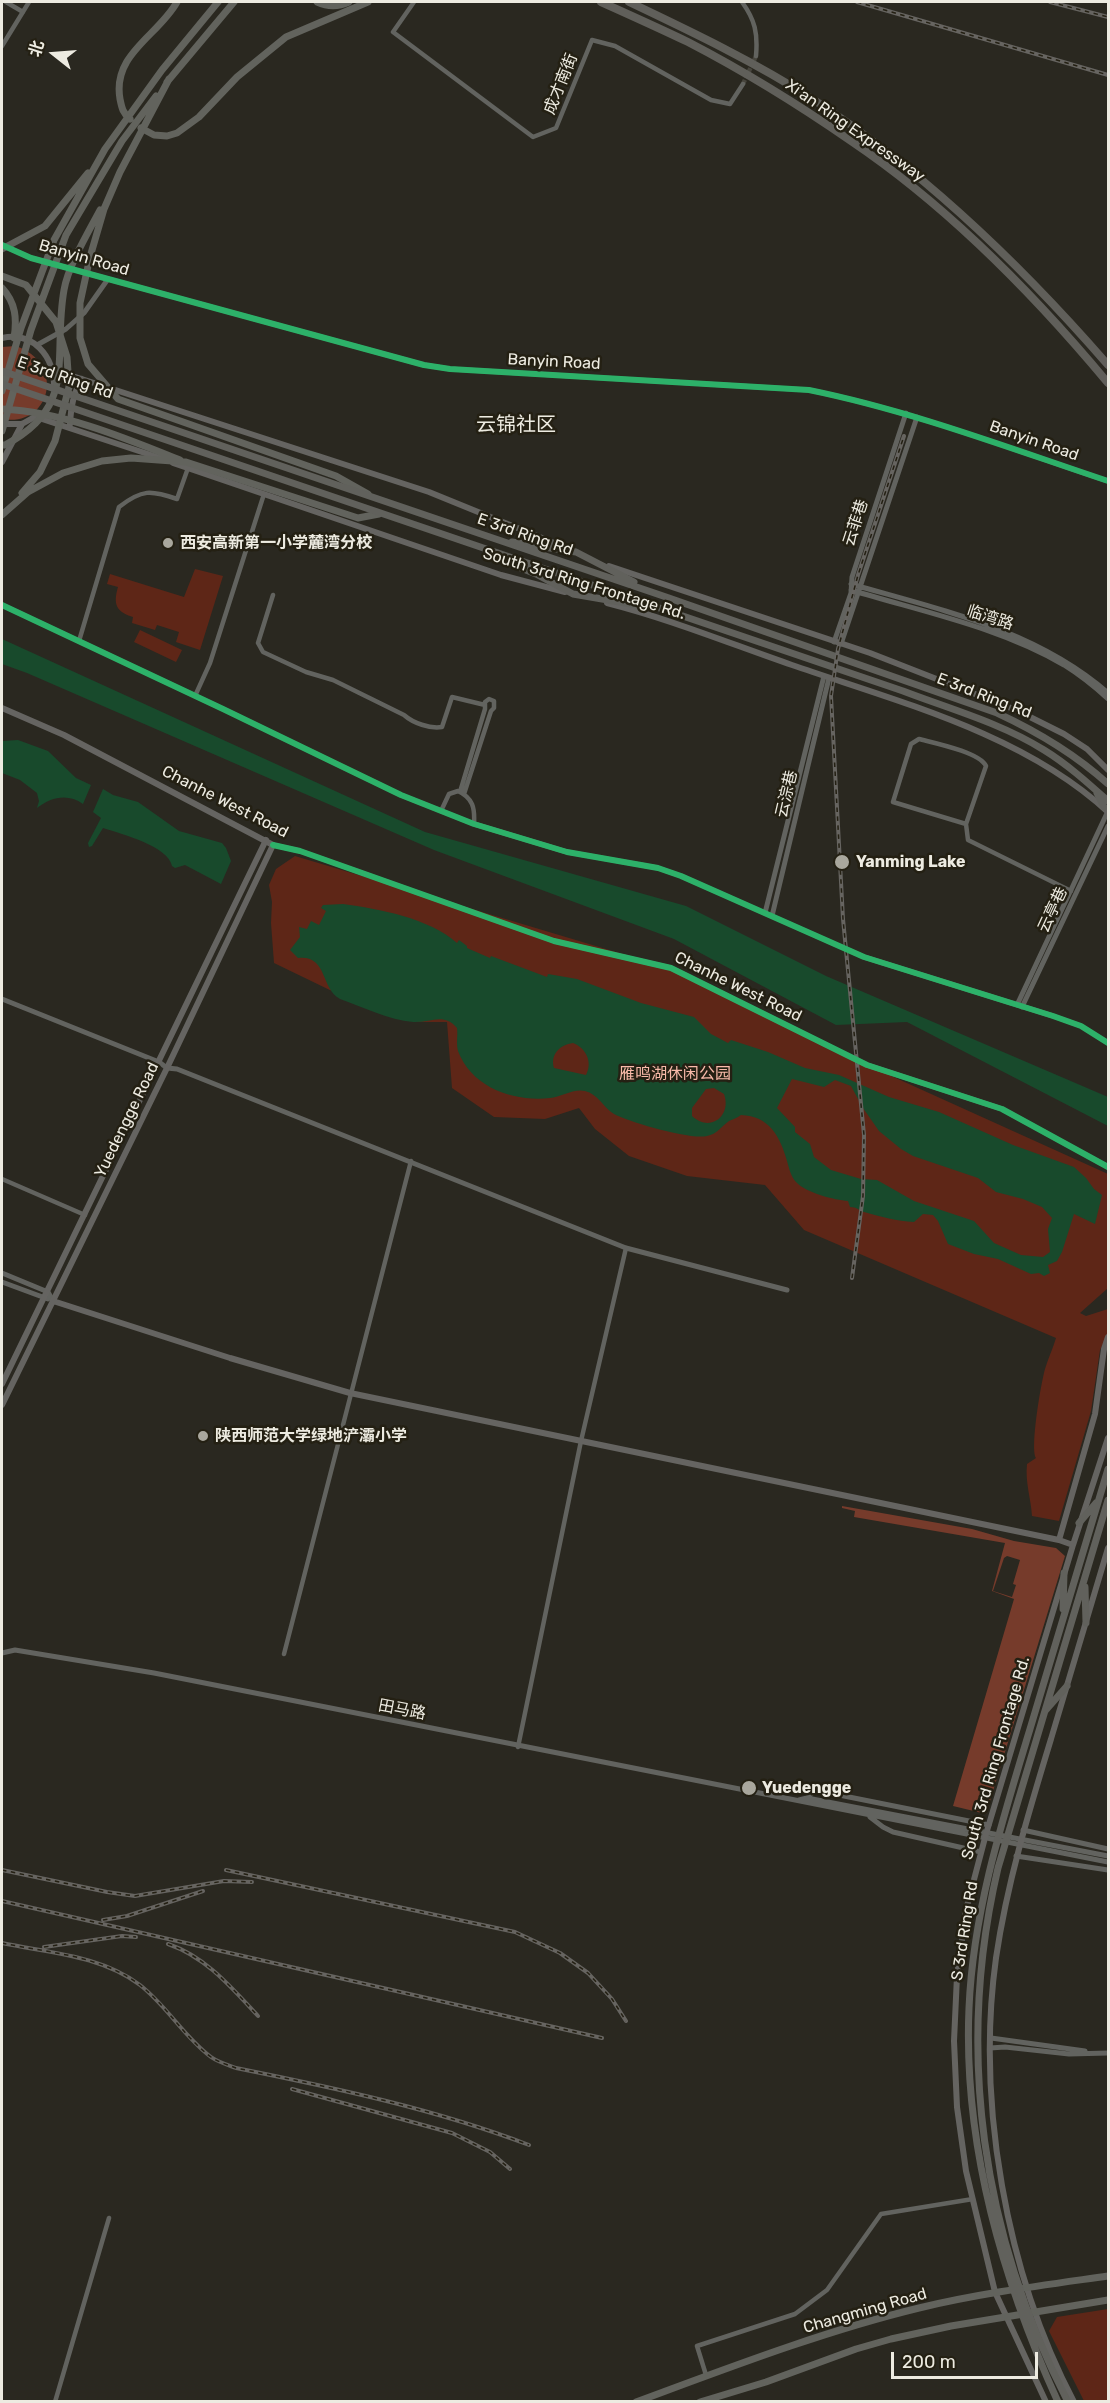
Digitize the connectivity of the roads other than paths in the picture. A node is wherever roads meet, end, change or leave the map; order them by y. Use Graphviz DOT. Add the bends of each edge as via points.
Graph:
graph roads {
  1 [pos="6,2"];
  2 [pos="29,2"];
  3 [pos="177,2"];
  4 [pos="218,2"];
  5 [pos="234,2"];
  6 [pos="316,2"];
  7 [pos="349,2"];
  8 [pos="368,2"];
  9 [pos="414,2"];
  10 [pos="601,2"];
  11 [pos="629,2"];
  12 [pos="742,2"];
  13 [pos="23,12"];
  14 [pos="2,46"];
  15 [pos="756,56"];
  16 [pos="169,80"];
  17 [pos="743,84"];
  18 [pos="105,149"];
  19 [pos="120,172"];
  20 [pos="2,247"];
  21 [pos="2,276"];
  22 [pos="108,279"];
  23 [pos="2,288"];
  24 [pos="2,338"];
  25 [pos="37,345"];
  26 [pos="10,362"];
  27 [pos="1108,365"];
  28 [pos="2,368"];
  29 [pos="54,370"];
  30 [pos="82,379"];
  31 [pos="1108,383"];
  32 [pos="2,384"];
  33 [pos="2,391"];
  34 [pos="2,409"];
  35 [pos="906,413"];
  36 [pos="36,417"];
  37 [pos="917,417"];
  38 [pos="2,424"];
  39 [pos="22,424"];
  40 [pos="70,427"];
  41 [pos="2,431"];
  42 [pos="2,445"];
  43 [pos="2,462"];
  44 [pos="187,465"];
  45 [pos="1108,481"];
  46 [pos="264,494"];
  47 [pos="378,499"];
  48 [pos="8,509"];
  49 [pos="380,514"];
  50 [pos="2,515"];
  51 [pos="446,537"];
  52 [pos="492,538"];
  53 [pos="576,552"];
  54 [pos="851,587"];
  55 [pos="859,589"];
  56 [pos="573,594"];
  57 [pos="273,595"];
  58 [pos="669,598"];
  59 [pos="2,605"];
  60 [pos="659,609"];
  61 [pos="79,641"];
  62 [pos="838,643"];
  63 [pos="826,677"];
  64 [pos="1108,693"];
  65 [pos="195,696"];
  66 [pos="1108,699"];
  67 [pos="485,705"];
  68 [pos="2,708"];
  69 [pos="1108,770"];
  70 [pos="1108,784"];
  71 [pos="462,793"];
  72 [pos="1107,808"];
  73 [pos="441,811"];
  74 [pos="474,824"];
  75 [pos="966,824"];
  76 [pos="1108,826"];
  77 [pos="266,840"];
  78 [pos="273,845"];
  79 [pos="1071,891"];
  80 [pos="765,913"];
  81 [pos="772,916"];
  82 [pos="2,1000"];
  83 [pos="1020,1006"];
  84 [pos="1108,1043"];
  85 [pos="159,1062"];
  86 [pos="167,1068"];
  87 [pos="411,1161"];
  88 [pos="1108,1167"];
  89 [pos="2,1179"];
  90 [pos="85,1215"];
  91 [pos="626,1248"];
  92 [pos="2,1273"];
  93 [pos="2,1282"];
  94 [pos="787,1290"];
  95 [pos="48,1292"];
  96 [pos="44,1298"];
  97 [pos="53,1301"];
  98 [pos="1108,1337"];
  99 [pos="2,1384"];
  100 [pos="350,1393"];
  101 [pos="2,1405"];
  102 [pos="1108,1438"];
  103 [pos="581,1441"];
  104 [pos="1108,1469"];
  105 [pos="1100,1498"];
  106 [pos="1108,1500"];
  107 [pos="1080,1523"];
  108 [pos="1059,1540"];
  109 [pos="1073,1545"];
  110 [pos="1107,1556"];
  111 [pos="1064,1573"];
  112 [pos="1084,1578"];
  113 [pos="1062,1622"];
  114 [pos="1086,1623"];
  115 [pos="2,1653"];
  116 [pos="284,1654"];
  117 [pos="1067,1686"];
  118 [pos="1044,1713"];
  119 [pos="518,1747"];
  120 [pos="807,1798"];
  121 [pos="797,1800"];
  122 [pos="869,1816"];
  123 [pos="901,1818"];
  124 [pos="989,1825"];
  125 [pos="1023,1830"];
  126 [pos="1108,1849"];
  127 [pos="981,1852"];
  128 [pos="1016,1856"];
  129 [pos="1108,1856"];
  130 [pos="1108,1862"];
  131 [pos="1108,1870"];
  132 [pos="974,1991"];
  133 [pos="991,2038"];
  134 [pos="990,2048"];
  135 [pos="1095,2053"];
  136 [pos="1108,2053"];
  137 [pos="973,2199"];
  138 [pos="109,2218"];
  139 [pos="1108,2276"];
  140 [pos="1027,2286"];
  141 [pos="994,2292"];
  142 [pos="1108,2300"];
  143 [pos="1035,2312"];
  144 [pos="1005,2318"];
  145 [pos="706,2375"];
  146 [pos="55,2402"];
  147 [pos="636,2402"];
  148 [pos="700,2402"];
  149 [pos="1046,2402"];
  150 [pos="1058,2402"];
  151 [pos="1068,2402"];
  152 [pos="1074,2402"];
  1 -- 13 [label="street"];
  2 -- 13 [label="street"];
  3 -- 8 [label="main road" via="124,65 118,86 122,112 146,132 166,136 199,117 237,77 286,37"];
  4 -- 18 [label="main road"];
  5 -- 16 [label="main road"];
  6 -- 7 [label="main road" via="341,6"];
  9 -- 17 [label="street, 成才南街" via="393,32 533,137 556,128 592,40 615,46 711,100 730,104"];
  10 -- 31 [label="highway, Xi'an Ring Expressway" via="698,48 773,90 852,142 926,198 996,260 1062,328"];
  11 -- 27 [label="highway, Xi'an Ring Expressway" via="756,65 858,132 960,214 1027,276"];
  12 -- 15 [label="street" via="755,24"];
  13 -- 14 [label="street"];
  16 -- 19 [label="main road"];
  16 -- 41 [label="main road" via="122,141 66,236 31,330"];
  18 -- 20 [label="main road" via="45,226"];
  18 -- 26 [label="main road" via="54,240"];
  19 -- 42 [label="main road" via="64,287 59,380 49,410 27,434"];
  19 -- 47 [label="main road" via="104,209 80,303 80,338 88,364 118,399 336,476"];
  20 -- 22 [label="street, Banyin Road"];
  21 -- 48 [label="main road" via="26,285 56,322 67,357 69,387 55,441 40,472"];
  22 -- 25 [label="street" via="84,313 66,329"];
  22 -- 35 [label="street, Banyin Road" via="424,365 809,390"];
  23 -- 26 [label="main road" via="15,311"];
  24 -- 25 [label="main road" via="23,338"];
  25 -- 29 [label="main road"];
  26 -- 33 [label="main road"];
  28 -- 47 [label="highway, E 3rd Ring Rd"];
  29 -- 30 [label="main road, South 3rd Ring Frontage Rd."];
  29 -- 36 [label="main road" via="52,396"];
  30 -- 40 [label="main road" via="71,404"];
  30 -- 53 [label="main road, South 3rd Ring Frontage Rd." via="429,492"];
  32 -- 49 [label="highway, E 3rd Ring Rd"];
  34 -- 44 [label="main road" via="54,416"];
  35 -- 37 [label="street, Banyin Road"];
  35 -- 54 [label="street, 云菲巷"];
  36 -- 39 [label="main road"];
  36 -- 40 [label="main road, South 3rd Ring Frontage Rd."];
  37 -- 45 [label="street, Banyin Road"];
  37 -- 55 [label="street, 云菲巷"];
  38 -- 39 [label="main road"];
  39 -- 43 [label="main road"];
  40 -- 44 [label="main road, South 3rd Ring Frontage Rd."];
  44 -- 46 [label="main road, South 3rd Ring Frontage Rd."];
  44 -- 48 [label="main road" via="131,458 102,461 63,473 28,492"];
  44 -- 49 [label="main road" via="358,518"];
  44 -- 61 [label="street" via="177,499 152,490 119,507"];
  46 -- 56 [label="main road, South 3rd Ring Frontage Rd." via="501,575"];
  46 -- 65 [label="street" via="210,663"];
  47 -- 52 [label="highway, E 3rd Ring Rd"];
  48 -- 50 [label="main road"];
  49 -- 51 [label="highway, E 3rd Ring Rd"];
  51 -- 56 [label="highway" via="536,574"];
  51 -- 60 [label="highway, E 3rd Ring Rd"];
  52 -- 53 [label="highway"];
  52 -- 58 [label="highway, E 3rd Ring Rd"];
  53 -- 58 [label="highway"];
  53 -- 62 [label="main road, South 3rd Ring Frontage Rd." via="632,575"];
  54 -- 55 [label="street, 临湾路"];
  54 -- 62 [label="street, 云菲巷"];
  55 -- 62 [label="street, 云菲巷"];
  55 -- 64 [label="street, 临湾路" via="969,619 1027,640 1077,668"];
  55 -- 66 [label="street, 临湾路" via="1021,643 1066,666"];
  56 -- 60 [label="highway"];
  56 -- 63 [label="main road, South 3rd Ring Frontage Rd." via="621,606"];
  57 -- 67 [label="street" via="258,643 263,652 435,728 442,728 452,697"];
  58 -- 70 [label="highway, E 3rd Ring Rd" via="997,713 1064,749"];
  59 -- 61 [label="street"];
  60 -- 72 [label="highway, E 3rd Ring Rd" via="998,727 1044,750 1094,788"];
  61 -- 65 [label="street"];
  62 -- 69 [label="main road, South 3rd Ring Frontage Rd." via="1037,720 1087,749"];
  63 -- 72 [label="main road, South 3rd Ring Frontage Rd." via="1028,754"];
  63 -- 80 [label="street, 云淙巷"];
  63 -- 81 [label="street, 云淙巷"];
  65 -- 73 [label="street"];
  67 -- 71 [label="street"];
  67 -- 71 [label="street" via="489,699 494,701"];
  68 -- 77 [label="main road, Chanhe West Road" via="64,735"];
  71 -- 73 [label="street" via="449,794"];
  71 -- 74 [label="street" via="475,809"];
  72 -- 79 [label="street"];
  73 -- 74 [label="street"];
  74 -- 80 [label="street" via="567,852 658,868"];
  75 -- 75 [label="street" via="893,802 911,744 919,739 984,762 986,766"];
  75 -- 79 [label="street" via="968,840"];
  76 -- 83 [label="street, 云亭巷"];
  77 -- 78 [label="main road, Chanhe West Road"];
  77 -- 85 [label="main road, Yuedengge Road"];
  78 -- 86 [label="main road, Yuedengge Road"];
  78 -- 88 [label="street, Chanhe West Road" via="300,851 554,941 671,968 867,1065 1002,1109"];
  79 -- 83 [label="street"];
  80 -- 81 [label="street"];
  81 -- 83 [label="street" via="864,957"];
  82 -- 85 [label="street"];
  83 -- 84 [label="street" via="1081,1026"];
  85 -- 86 [label="street"];
  85 -- 90 [label="main road, Yuedengge Road"];
  86 -- 87 [label="street"];
  86 -- 97 [label="main road, Yuedengge Road"];
  87 -- 91 [label="street"];
  87 -- 100 [label="street"];
  89 -- 90 [label="street"];
  90 -- 95 [label="main road, Yuedengge Road"];
  91 -- 94 [label="street"];
  91 -- 103 [label="street"];
  92 -- 95 [label="street"];
  93 -- 96 [label="street"];
  95 -- 96 [label="main road, Yuedengge Road"];
  95 -- 97 [label="street"];
  96 -- 97 [label="street"];
  96 -- 99 [label="main road, Yuedengge Road"];
  97 -- 100 [label="main road"];
  97 -- 101 [label="main road, Yuedengge Road"];
  98 -- 108 [label="main road" via="1095,1414"];
  100 -- 103 [label="main road"];
  100 -- 116 [label="street"];
  102 -- 107 [label="main road, South 3rd Ring Frontage Rd."];
  103 -- 108 [label="main road"];
  103 -- 119 [label="street"];
  104 -- 105 [label="highway, S 3rd Ring Rd"];
  105 -- 107 [label="highway"];
  105 -- 113 [label="highway, S 3rd Ring Rd"];
  106 -- 112 [label="highway, S 3rd Ring Rd"];
  107 -- 109 [label="main road, South 3rd Ring Frontage Rd."];
  108 -- 109 [label="main road"];
  109 -- 111 [label="main road, South 3rd Ring Frontage Rd."];
  110 -- 114 [label="main road"];
  111 -- 113 [label="highway"];
  111 -- 124 [label="main road, South 3rd Ring Frontage Rd."];
  112 -- 114 [label="highway"];
  112 -- 118 [label="highway, S 3rd Ring Rd"];
  113 -- 132 [label="highway, S 3rd Ring Rd" via="996,1839 981,1904"];
  114 -- 117 [label="main road"];
  115 -- 119 [label="street, 田马路" via="15,1650 154,1673"];
  117 -- 118 [label="highway"];
  117 -- 125 [label="main road"];
  118 -- 132 [label="highway, S 3rd Ring Rd" via="1006,1840"];
  119 -- 121 [label="street, 田马路"];
  120 -- 121 [label="street"];
  120 -- 123 [label="street"];
  120 -- 124 [label="street" via="819,1791"];
  121 -- 122 [label="street, 田马路"];
  122 -- 123 [label="street, 田马路"];
  122 -- 127 [label="street" via="893,1832"];
  123 -- 129 [label="street"];
  123 -- 130 [label="street"];
  124 -- 127 [label="main road, South 3rd Ring Frontage Rd."];
  125 -- 126 [label="street"];
  125 -- 128 [label="main road"];
  127 -- 137 [label="main road, South 3rd Ring Frontage Rd." via="966,1910 954,2041 957,2107"];
  128 -- 131 [label="street"];
  128 -- 133 [label="main road" via="996,1958"];
  132 -- 150 [label="highway, S 3rd Ring Rd" via="968,2045 980,2167 1008,2277"];
  132 -- 151 [label="highway, S 3rd Ring Rd" via="988,2173 1019,2289"];
  133 -- 134 [label="main road"];
  133 -- 135 [label="street"];
  134 -- 135 [label="street"];
  134 -- 140 [label="main road" via="999,2165"];
  135 -- 136 [label="street"];
  137 -- 141 [label="main road, South 3rd Ring Frontage Rd."];
  137 -- 145 [label="street" via="881,2214 827,2290 795,2314 697,2346"];
  138 -- 146 [label="street"];
  139 -- 140 [label="main road, Changming Road"];
  140 -- 141 [label="main road, Changming Road"];
  140 -- 143 [label="main road"];
  141 -- 144 [label="main road, South 3rd Ring Frontage Rd."];
  141 -- 145 [label="main road, Changming Road" via="880,2319"];
  142 -- 143 [label="main road, Changming Road"];
  143 -- 144 [label="main road, Changming Road"];
  143 -- 152 [label="main road"];
  144 -- 148 [label="main road, Changming Road" via="882,2341"];
  144 -- 149 [label="main road, South 3rd Ring Frontage Rd."];
  145 -- 147 [label="main road, Changming Road"];
}
